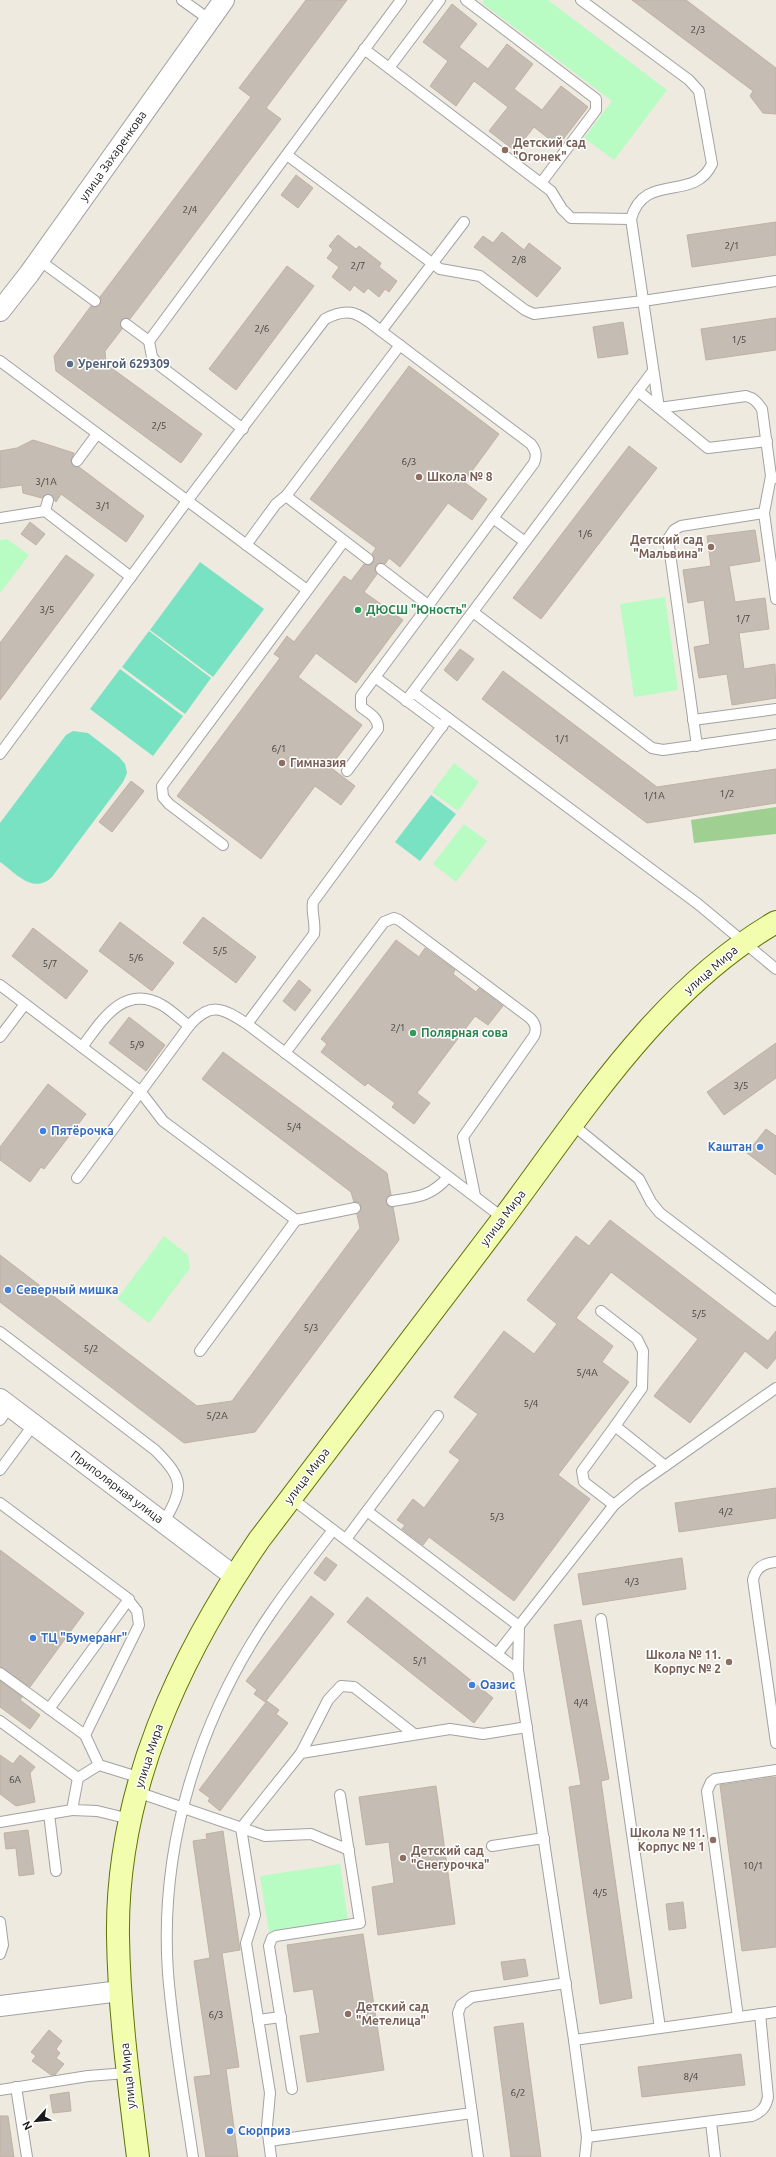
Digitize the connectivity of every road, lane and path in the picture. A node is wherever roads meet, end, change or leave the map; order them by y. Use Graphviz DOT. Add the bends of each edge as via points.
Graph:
graph roads {
  1 [pos="182,0"];
  2 [pos="224,0"];
  3 [pos="401,0"];
  4 [pos="440,0"];
  5 [pos="466,0"];
  6 [pos="581,0"];
  7 [pos="210,20"];
  8 [pos="364,50"];
  9 [pos="389,68"];
  10 [pos="288,155"];
  11 [pos="541,183"];
  12 [pos="631,219"];
  13 [pos="464,222"];
  14 [pos="39,260"];
  15 [pos="432,264"];
  16 [pos="776,281"];
  17 [pos="95,301"];
  18 [pos="643,301"];
  19 [pos="0,311"];
  20 [pos="126,324"];
  21 [pos="381,331"];
  22 [pos="148,341"];
  23 [pos="400,345"];
  24 [pos="0,361"];
  25 [pos="653,371"];
  26 [pos="638,391"];
  27 [pos="659,408"];
  28 [pos="243,429"];
  29 [pos="97,434"];
  30 [pos="767,441"];
  31 [pos="77,461"];
  32 [pos="774,477"];
  33 [pos="286,496"];
  34 [pos="48,500"];
  35 [pos="187,501"];
  36 [pos="45,511"];
  37 [pos="764,513"];
  38 [pos="0,518"];
  39 [pos="493,518"];
  40 [pos="344,541"];
  41 [pos="525,542"];
  42 [pos="246,545"];
  43 [pos="368,559"];
  44 [pos="381,569"];
  45 [pos="131,576"];
  46 [pos="307,590"];
  47 [pos="776,599"];
  48 [pos="428,605"];
  49 [pos="473,612"];
  50 [pos="375,677"];
  51 [pos="413,692"];
  52 [pos="406,701"];
  53 [pos="776,709"];
  54 [pos="448,718"];
  55 [pos="693,720"];
  56 [pos="442,727"];
  57 [pos="776,734"];
  58 [pos="697,746"];
  59 [pos="0,754"];
  60 [pos="347,770"];
  61 [pos="223,845"];
  62 [pos="776,922"];
  63 [pos="744,941"];
  64 [pos="776,969"];
  65 [pos="0,985"];
  66 [pos="25,1004"];
  67 [pos="247,1024"];
  68 [pos="189,1026"];
  69 [pos="0,1037"];
  70 [pos="82,1047"];
  71 [pos="285,1053"];
  72 [pos="140,1091"];
  73 [pos="573,1125"];
  74 [pos="448,1177"];
  75 [pos="77,1178"];
  76 [pos="474,1196"];
  77 [pos="392,1201"];
  78 [pos="355,1208"];
  79 [pos="503,1218"];
  80 [pos="296,1220"];
  81 [pos="776,1301"];
  82 [pos="601,1311"];
  83 [pos="0,1332"];
  84 [pos="200,1351"];
  85 [pos="776,1388"];
  86 [pos="3,1408"];
  87 [pos="438,1416"];
  88 [pos="34,1424"];
  89 [pos="615,1426"];
  90 [pos="665,1466"];
  91 [pos="0,1470"];
  92 [pos="291,1498"];
  93 [pos="0,1503"];
  94 [pos="614,1505"];
  95 [pos="367,1511"];
  96 [pos="164,1522"];
  97 [pos="333,1530"];
  98 [pos="346,1539"];
  99 [pos="776,1562"];
  100 [pos="234,1576"];
  101 [pos="129,1599"];
  102 [pos="601,1619"];
  103 [pos="519,1626"];
  104 [pos="497,1654"];
  105 [pos="518,1670"];
  106 [pos="0,1673"];
  107 [pos="49,1709"];
  108 [pos="0,1721"];
  109 [pos="527,1728"];
  110 [pos="414,1734"];
  111 [pos="85,1735"];
  112 [pos="776,1743"];
  113 [pos="301,1752"];
  114 [pos="99,1765"];
  115 [pos="776,1770"];
  116 [pos="78,1778"];
  117 [pos="139,1785"];
  118 [pos="340,1794"];
  119 [pos="182,1808"];
  120 [pos="72,1810"];
  121 [pos="49,1814"];
  122 [pos="130,1819"];
  123 [pos="0,1822"];
  124 [pos="241,1828"];
  125 [pos="544,1838"];
  126 [pos="492,1846"];
  127 [pos="349,1850"];
  128 [pos="56,1872"];
  129 [pos="0,1922"];
  130 [pos="0,1954"];
  131 [pos="566,1983"];
  132 [pos="120,1991"];
  133 [pos="0,2006"];
  134 [pos="776,2012"];
  135 [pos="760,2014"];
  136 [pos="280,2017"];
  137 [pos="738,2017"];
  138 [pos="258,2020"];
  139 [pos="660,2028"];
  140 [pos="574,2040"];
  141 [pos="127,2073"];
  142 [pos="16,2087"];
  143 [pos="292,2089"];
  144 [pos="0,2090"];
  145 [pos="472,2112"];
  146 [pos="711,2122"];
  147 [pos="587,2137"];
  148 [pos="269,2141"];
  149 [pos="27,2157"];
  150 [pos="138,2157"];
  151 [pos="193,2157"];
  152 [pos="271,2157"];
  153 [pos="478,2157"];
  154 [pos="585,2157"];
  155 [pos="715,2157"];
  1 -- 7 [label="lane"];
  2 -- 7 [label="street, улица Захаренкова"];
  3 -- 8 [label="lane"];
  4 -- 9 [label="lane"];
  5 -- 11 [label="lane" via="596,99 596,110"];
  6 -- 12 [label="lane" via="689,80 698,91 712,164 708,172 690,184 644,196 634,207"];
  7 -- 14 [label="street, улица Захаренкова"];
  8 -- 9 [label="lane"];
  8 -- 10 [label="lane"];
  9 -- 11 [label="lane"];
  10 -- 15 [label="lane"];
  10 -- 22 [label="lane"];
  11 -- 12 [label="lane" via="554,195 571,218"];
  12 -- 18 [label="lane"];
  13 -- 15 [label="lane"];
  14 -- 17 [label="lane"];
  14 -- 19 [label="street, улица Захаренкова"];
  15 -- 18 [label="lane" via="440,269 480,276 534,314"];
  15 -- 21 [label="lane"];
  16 -- 18 [label="lane"];
  18 -- 25 [label="lane"];
  20 -- 22 [label="lane"];
  21 -- 23 [label="lane"];
  21 -- 28 [label="lane" via="362,316 351,312 338,312 326,319"];
  22 -- 28 [label="lane" via="152,358 159,365"];
  23 -- 33 [label="lane"];
  23 -- 39 [label="lane" via="536,450 534,463"];
  24 -- 29 [label="lane"];
  25 -- 26 [label="lane"];
  25 -- 27 [label="lane"];
  26 -- 27 [label="lane"];
  26 -- 41 [label="lane"];
  27 -- 30 [label="lane" via="708,448"];
  27 -- 30 [label="lane" via="746,396 758,402 762,409"];
  28 -- 35 [label="lane"];
  29 -- 31 [label="lane"];
  29 -- 35 [label="lane"];
  30 -- 32 [label="lane"];
  32 -- 37 [label="lane"];
  33 -- 40 [label="lane"];
  33 -- 42 [label="lane" via="276,504"];
  34 -- 36 [label="lane"];
  35 -- 42 [label="lane"];
  35 -- 45 [label="lane"];
  36 -- 38 [label="lane"];
  36 -- 45 [label="lane"];
  37 -- 47 [label="lane"];
  37 -- 55 [label="lane" via="681,526 674,530 668,539"];
  39 -- 41 [label="lane"];
  39 -- 48 [label="lane"];
  40 -- 43 [label="lane"];
  40 -- 46 [label="lane"];
  41 -- 49 [label="lane"];
  42 -- 46 [label="lane"];
  44 -- 48 [label="lane"];
  45 -- 59 [label="lane"];
  46 -- 61 [label="lane" via="162,786 163,797 169,804"];
  48 -- 50 [label="lane"];
  49 -- 51 [label="lane"];
  49 -- 58 [label="lane" via="652,748 663,750"];
  50 -- 52 [label="lane"];
  50 -- 60 [label="lane" via="361,696 360,704 377,721 378,729"];
  51 -- 52 [label="lane"];
  51 -- 54 [label="lane"];
  52 -- 56 [label="lane"];
  53 -- 55 [label="lane"];
  54 -- 56 [label="lane"];
  54 -- 63 [label="lane"];
  55 -- 58 [label="lane"];
  56 -- 67 [label="lane" via="313,902 316,926 314,934"];
  57 -- 58 [label="lane"];
  62 -- 63 [label="street, улица Мира"];
  63 -- 64 [label="lane"];
  63 -- 73 [label="street, улица Мира" via="704,974 667,1011 619,1065"];
  65 -- 66 [label="lane"];
  66 -- 69 [label="lane"];
  66 -- 70 [label="lane"];
  67 -- 68 [label="lane" via="218,1009 206,1010"];
  67 -- 71 [label="lane"];
  68 -- 70 [label="lane" via="152,1000 130,1000 118,1004 108,1013"];
  68 -- 72 [label="lane"];
  70 -- 72 [label="lane"];
  71 -- 74 [label="lane"];
  71 -- 76 [label="lane" via="384,922 394,918 530,1018 536,1025 534,1036 463,1137"];
  72 -- 75 [label="lane"];
  72 -- 80 [label="lane" via="163,1121"];
  73 -- 79 [label="street, улица Мира"];
  73 -- 81 [label="lane" via="639,1179 660,1213"];
  74 -- 76 [label="lane"];
  74 -- 77 [label="lane" via="439,1187 424,1196"];
  76 -- 79 [label="lane"];
  78 -- 80 [label="lane"];
  79 -- 92 [label="street, улица Мира"];
  80 -- 84 [label="lane"];
  82 -- 89 [label="lane" via="637,1339 643,1351 642,1388"];
  83 -- 96 [label="lane" via="155,1450 169,1464 178,1482 178,1493"];
  85 -- 90 [label="lane"];
  86 -- 88 [label="street, Приполярная улица"];
  87 -- 95 [label="lane"];
  88 -- 91 [label="lane"];
  88 -- 96 [label="street, Приполярная улица"];
  89 -- 90 [label="lane"];
  89 -- 94 [label="lane" via="582,1471 584,1482"];
  90 -- 94 [label="lane"];
  92 -- 97 [label="lane"];
  92 -- 100 [label="street, улица Мира"];
  93 -- 101 [label="lane"];
  94 -- 103 [label="lane"];
  95 -- 98 [label="lane"];
  95 -- 103 [label="lane"];
  96 -- 100 [label="street, Приполярная улица"];
  97 -- 98 [label="lane"];
  97 -- 119 [label="lane" via="270,1614 246,1654 208,1734"];
  98 -- 104 [label="lane"];
  99 -- 112 [label="lane" via="760,1567 755,1572 753,1580"];
  100 -- 117 [label="street, улица Мира" via="185,1663 158,1724"];
  101 -- 107 [label="lane"];
  101 -- 111 [label="lane" via="137,1611 139,1624"];
  102 -- 139 [label="lane"];
  103 -- 104 [label="lane"];
  103 -- 105 [label="lane"];
  104 -- 105 [label="lane"];
  105 -- 109 [label="lane"];
  106 -- 107 [label="lane"];
  107 -- 111 [label="lane"];
  108 -- 116 [label="lane"];
  109 -- 110 [label="lane" via="483,1734 450,1729"];
  109 -- 125 [label="lane"];
  110 -- 113 [label="lane"];
  110 -- 113 [label="lane" via="354,1687 341,1686 328,1700"];
  111 -- 114 [label="lane"];
  113 -- 124 [label="lane"];
  114 -- 116 [label="lane"];
  114 -- 117 [label="lane"];
  115 -- 137 [label="lane" via="715,1780 711,1782 707,1791"];
  116 -- 120 [label="lane"];
  117 -- 119 [label="lane"];
  117 -- 122 [label="street, улица Мира"];
  118 -- 127 [label="lane"];
  119 -- 124 [label="lane"];
  119 -- 151 [label="lane" via="171,1861 167,1934 168,1972"];
  120 -- 121 [label="lane"];
  120 -- 122 [label="lane" via="97,1811"];
  121 -- 123 [label="lane"];
  121 -- 128 [label="lane"];
  122 -- 132 [label="street, улица Мира" via="120,1893"];
  124 -- 127 [label="lane" via="272,1837 311,1834"];
  124 -- 138 [label="lane" via="255,1915 246,1943"];
  125 -- 126 [label="lane"];
  125 -- 131 [label="lane"];
  127 -- 136 [label="lane" via="360,1923 276,1936 270,1941"];
  129 -- 130 [label="lane" via="3,1945"];
  131 -- 140 [label="lane"];
  131 -- 145 [label="lane" via="472,1997 461,2005 458,2013"];
  132 -- 133 [label="street"];
  132 -- 141 [label="street, улица Мира"];
  134 -- 135 [label="lane"];
  135 -- 137 [label="lane"];
  135 -- 146 [label="lane" via="768,2096 766,2105 760,2113 752,2116"];
  136 -- 138 [label="lane"];
  136 -- 143 [label="lane"];
  137 -- 139 [label="lane"];
  138 -- 148 [label="lane" via="270,2093 267,2126"];
  139 -- 140 [label="lane"];
  140 -- 147 [label="lane"];
  141 -- 142 [label="lane"];
  141 -- 150 [label="street, улица Мира"];
  142 -- 144 [label="lane"];
  142 -- 149 [label="lane"];
  145 -- 148 [label="lane"];
  145 -- 153 [label="lane"];
  146 -- 147 [label="lane"];
  146 -- 155 [label="lane"];
  147 -- 154 [label="lane"];
  148 -- 152 [label="lane"];
}
